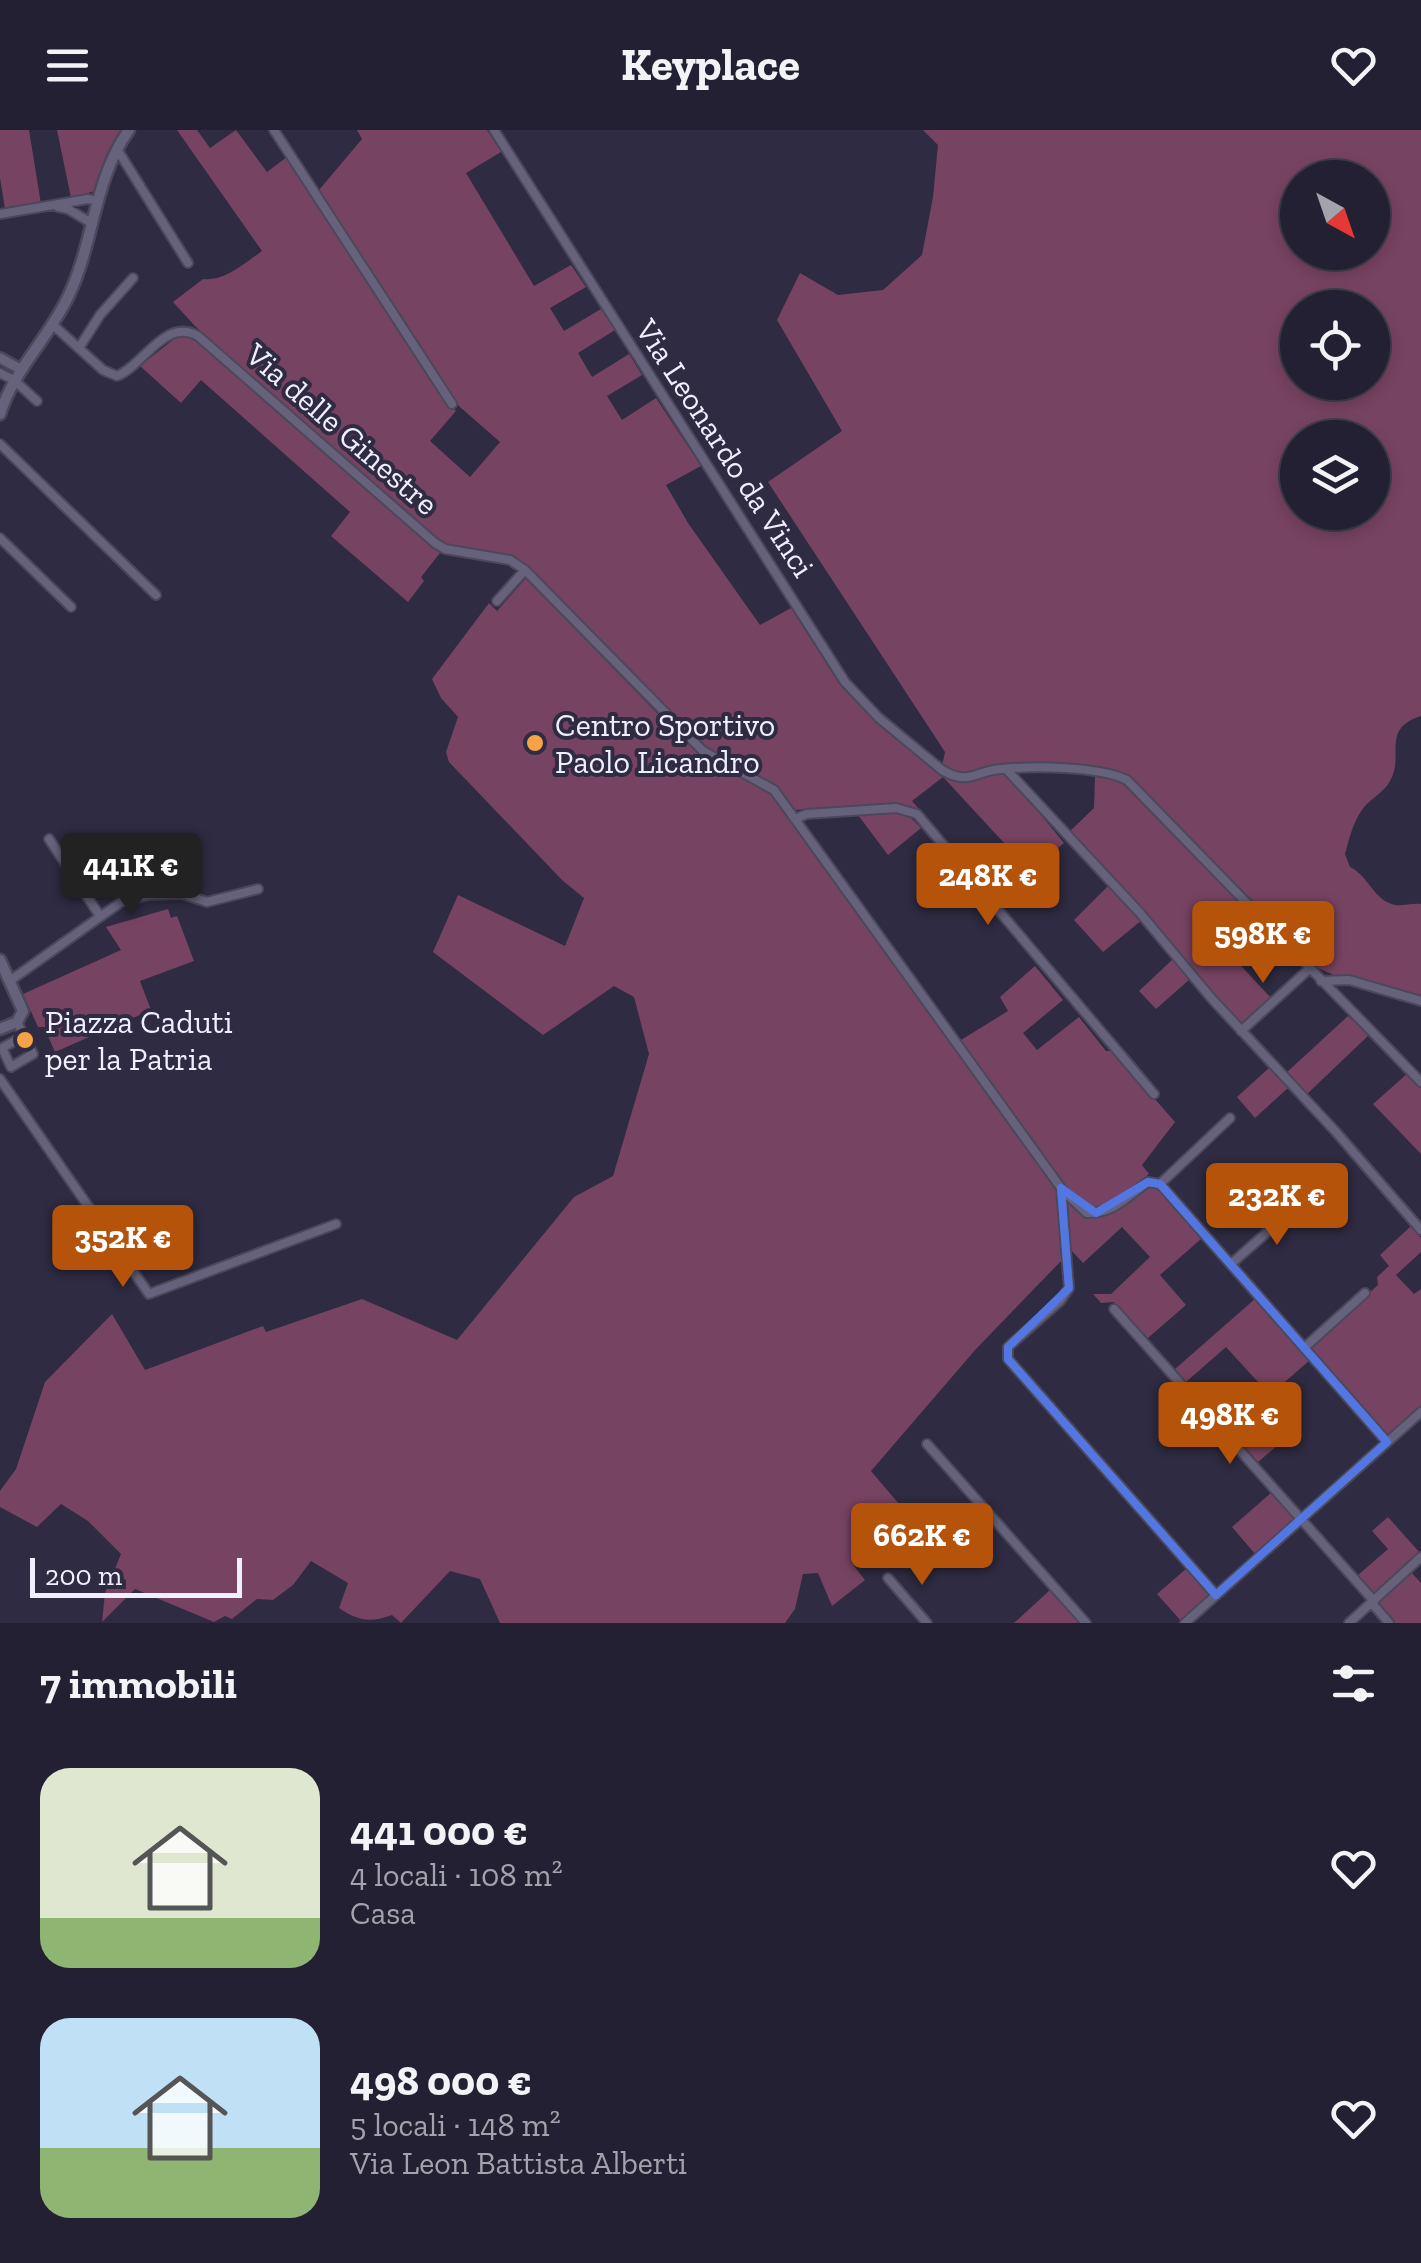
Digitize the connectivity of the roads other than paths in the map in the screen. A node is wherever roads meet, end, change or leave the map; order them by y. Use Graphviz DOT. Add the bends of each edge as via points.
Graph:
graph roads {
  1 [pos="129,130"];
  2 [pos="274,130"];
  3 [pos="494,130"];
  4 [pos="114,154"];
  5 [pos="99,202"];
  6 [pos="48,206"];
  7 [pos="0,214"];
  8 [pos="93,224"];
  9 [pos="188,263"];
  10 [pos="133,278"];
  11 [pos="52,324"];
  12 [pos="79,348"];
  13 [pos="1,358"];
  14 [pos="20,369"];
  15 [pos="0,373"];
  16 [pos="14,380"];
  17 [pos="38,401"];
  18 [pos="452,404"];
  19 [pos="0,414"];
  20 [pos="0,444"];
  21 [pos="0,538"];
  22 [pos="525,570"];
  23 [pos="156,595"];
  24 [pos="497,600"];
  25 [pos="71,607"];
  26 [pos="1006,768"];
  27 [pos="1030,768"];
  28 [pos="1023,787"];
  29 [pos="795,818"];
  30 [pos="49,839"];
  31 [pos="258,890"];
  32 [pos="100,916"];
  33 [pos="0,960"];
  34 [pos="1309,969"];
  35 [pos="11,980"];
  36 [pos="1321,981"];
  37 [pos="1421,1001"];
  38 [pos="19,1019"];
  39 [pos="0,1029"];
  40 [pos="1241,1031"];
  41 [pos="24,1036"];
  42 [pos="0,1079"];
  43 [pos="1421,1082"];
  44 [pos="1154,1094"];
  45 [pos="1230,1118"];
  46 [pos="1160,1184"];
  47 [pos="1061,1188"];
  48 [pos="1299,1204"];
  49 [pos="1417,1218"];
  50 [pos="336,1224"];
  51 [pos="1421,1230"];
  52 [pos="1230,1264"];
  53 [pos="1365,1293"];
  54 [pos="1114,1309"];
  55 [pos="1304,1348"];
  56 [pos="1421,1412"];
  57 [pos="1387,1442"];
  58 [pos="927,1444"];
  59 [pos="1301,1518"];
  60 [pos="1421,1557"];
  61 [pos="1411,1567"];
  62 [pos="888,1578"];
  63 [pos="1421,1578"];
  64 [pos="1216,1595"];
  65 [pos="1373,1602"];
  66 [pos="927,1623"];
  67 [pos="1086,1623"];
  68 [pos="1185,1623"];
  69 [pos="1350,1623"];
  70 [pos="1389,1623"];
  1 -- 4 [label="main road"];
  2 -- 18 [label="street"];
  3 -- 26 [label="street, Via Leonardo da Vinci" via="845,682 942,770 962,779"];
  4 -- 5 [label="main road"];
  4 -- 9 [label="street"];
  5 -- 6 [label="street"];
  5 -- 8 [label="main road"];
  6 -- 7 [label="street"];
  6 -- 8 [label="street"];
  8 -- 11 [label="main road"];
  10 -- 12 [label="street"];
  11 -- 12 [label="street, Via delle Ginestre"];
  11 -- 14 [label="main road"];
  12 -- 22 [label="street, Via delle Ginestre" via="117,376 170,334 191,331 435,544 510,560"];
  13 -- 14 [label="street"];
  14 -- 16 [label="main road"];
  15 -- 16 [label="street"];
  16 -- 17 [label="street"];
  16 -- 19 [label="main road"];
  20 -- 23 [label="street"];
  21 -- 25 [label="street"];
  22 -- 24 [label="street"];
  22 -- 29 [label="street, Via delle Ginestre" via="686,736 716,760 768,785"];
  26 -- 27 [label="street"];
  26 -- 28 [label="street"];
  27 -- 28 [label="street"];
  27 -- 34 [label="street" via="1127,780"];
  28 -- 40 [label="street"];
  29 -- 44 [label="street" via="896,808 917,814"];
  29 -- 47 [label="street, Via delle Ginestre"];
  30 -- 32 [label="street"];
  31 -- 32 [label="street" via="207,902 149,895"];
  32 -- 35 [label="street"];
  33 -- 35 [label="main road"];
  34 -- 36 [label="street"];
  34 -- 40 [label="street"];
  35 -- 38 [label="main road" via="22,1005"];
  36 -- 37 [label="street" via="1349,980"];
  36 -- 43 [label="street"];
  38 -- 39 [label="main road"];
  38 -- 41 [label="street"];
  40 -- 49 [label="street"];
  42 -- 50 [label="street" via="149,1294"];
  45 -- 46 [label="street"];
  46 -- 47 [label="street" via="1148,1182 1118,1205 1087,1213"];
  46 -- 52 [label="street"];
  47 -- 64 [label="street, Via delle Ginestre" via="1066,1294 1008,1347 1008,1359"];
  48 -- 52 [label="street"];
  49 -- 51 [label="street"];
  52 -- 55 [label="street"];
  53 -- 55 [label="street"];
  54 -- 59 [label="street"];
  55 -- 57 [label="street"];
  56 -- 57 [label="street"];
  57 -- 59 [label="street"];
  58 -- 67 [label="street"];
  59 -- 64 [label="street"];
  59 -- 65 [label="street"];
  60 -- 61 [label="street"];
  61 -- 63 [label="street"];
  61 -- 65 [label="street"];
  62 -- 66 [label="street"];
  64 -- 68 [label="street"];
  65 -- 69 [label="street"];
  65 -- 70 [label="street"];
}
